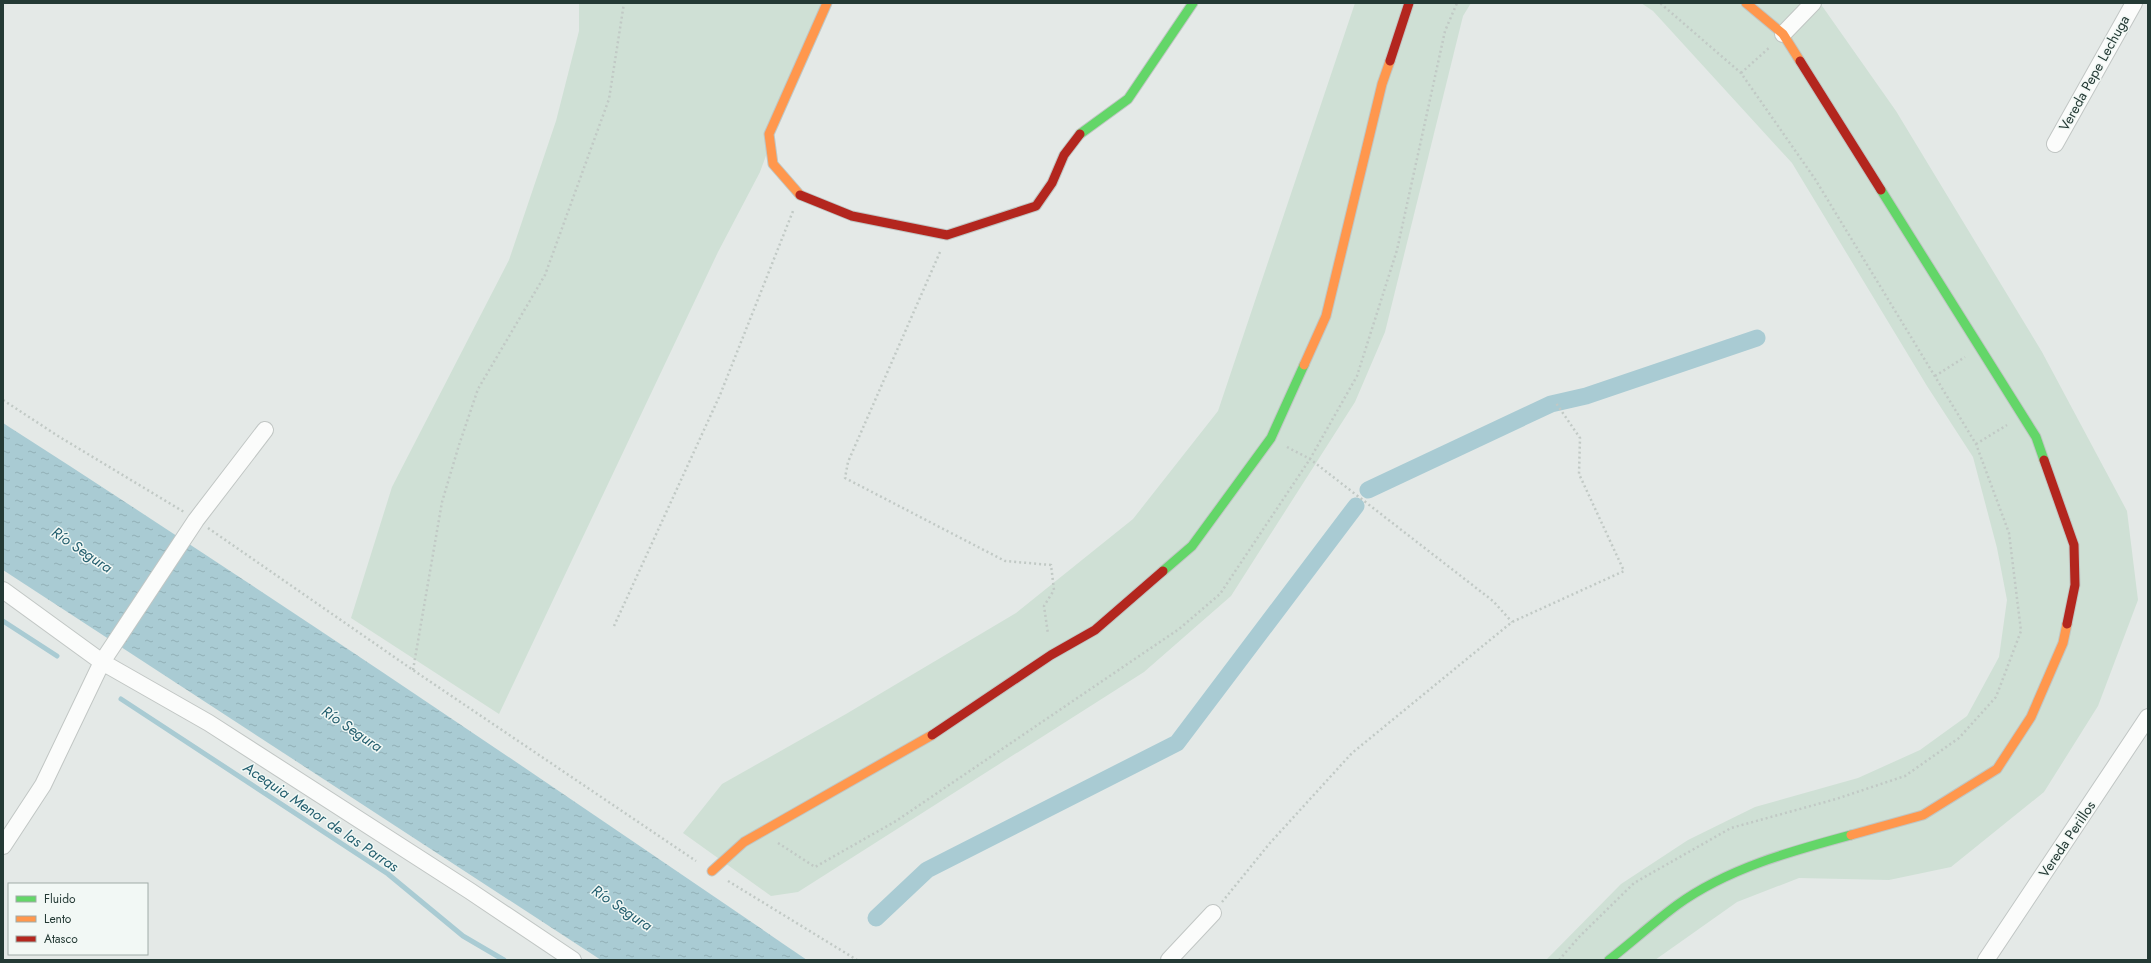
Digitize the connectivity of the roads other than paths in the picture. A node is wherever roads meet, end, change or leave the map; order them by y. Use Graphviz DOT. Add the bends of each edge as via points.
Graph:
graph roads {
  1 [pos="827,3"];
  2 [pos="1193,3"];
  3 [pos="1409,3"];
  4 [pos="1746,3"];
  5 [pos="1812,3"];
  6 [pos="2134,3"];
  7 [pos="1783,34"];
  8 [pos="2055,144"];
  9 [pos="264,430"];
  10 [pos="3,590"];
  11 [pos="102,662"];
  12 [pos="2148,717"];
  13 [pos="3,846"];
  14 [pos="712,871"];
  15 [pos="1213,913"];
  16 [pos="573,960"];
  17 [pos="1169,960"];
  18 [pos="1609,960"];
  19 [pos="1986,960"];
  1 -- 2 [label="street" via="769,134 773,164 800,195 852,216 947,235 1036,206 1052,183 1064,155 1080,134 1128,99"];
  3 -- 14 [label="street" via="1382,84 1326,316 1271,438 1192,546 1095,630 1051,655 919,744 744,842"];
  4 -- 7 [label="street"];
  5 -- 7 [label="street"];
  6 -- 8 [label="street, Vereda Pepe Lechuga"];
  7 -- 18 [label="street" via="2036,438 2074,545 2075,585 2063,643 2032,717 1997,769 1923,816 1802,848 1725,877 1678,904"];
  9 -- 11 [label="street" via="196,520"];
  10 -- 11 [label="street"];
  11 -- 13 [label="street" via="43,785"];
  11 -- 16 [label="street" via="209,723"];
  12 -- 19 [label="street, Vereda Perillos"];
  15 -- 17 [label="street"];
}
